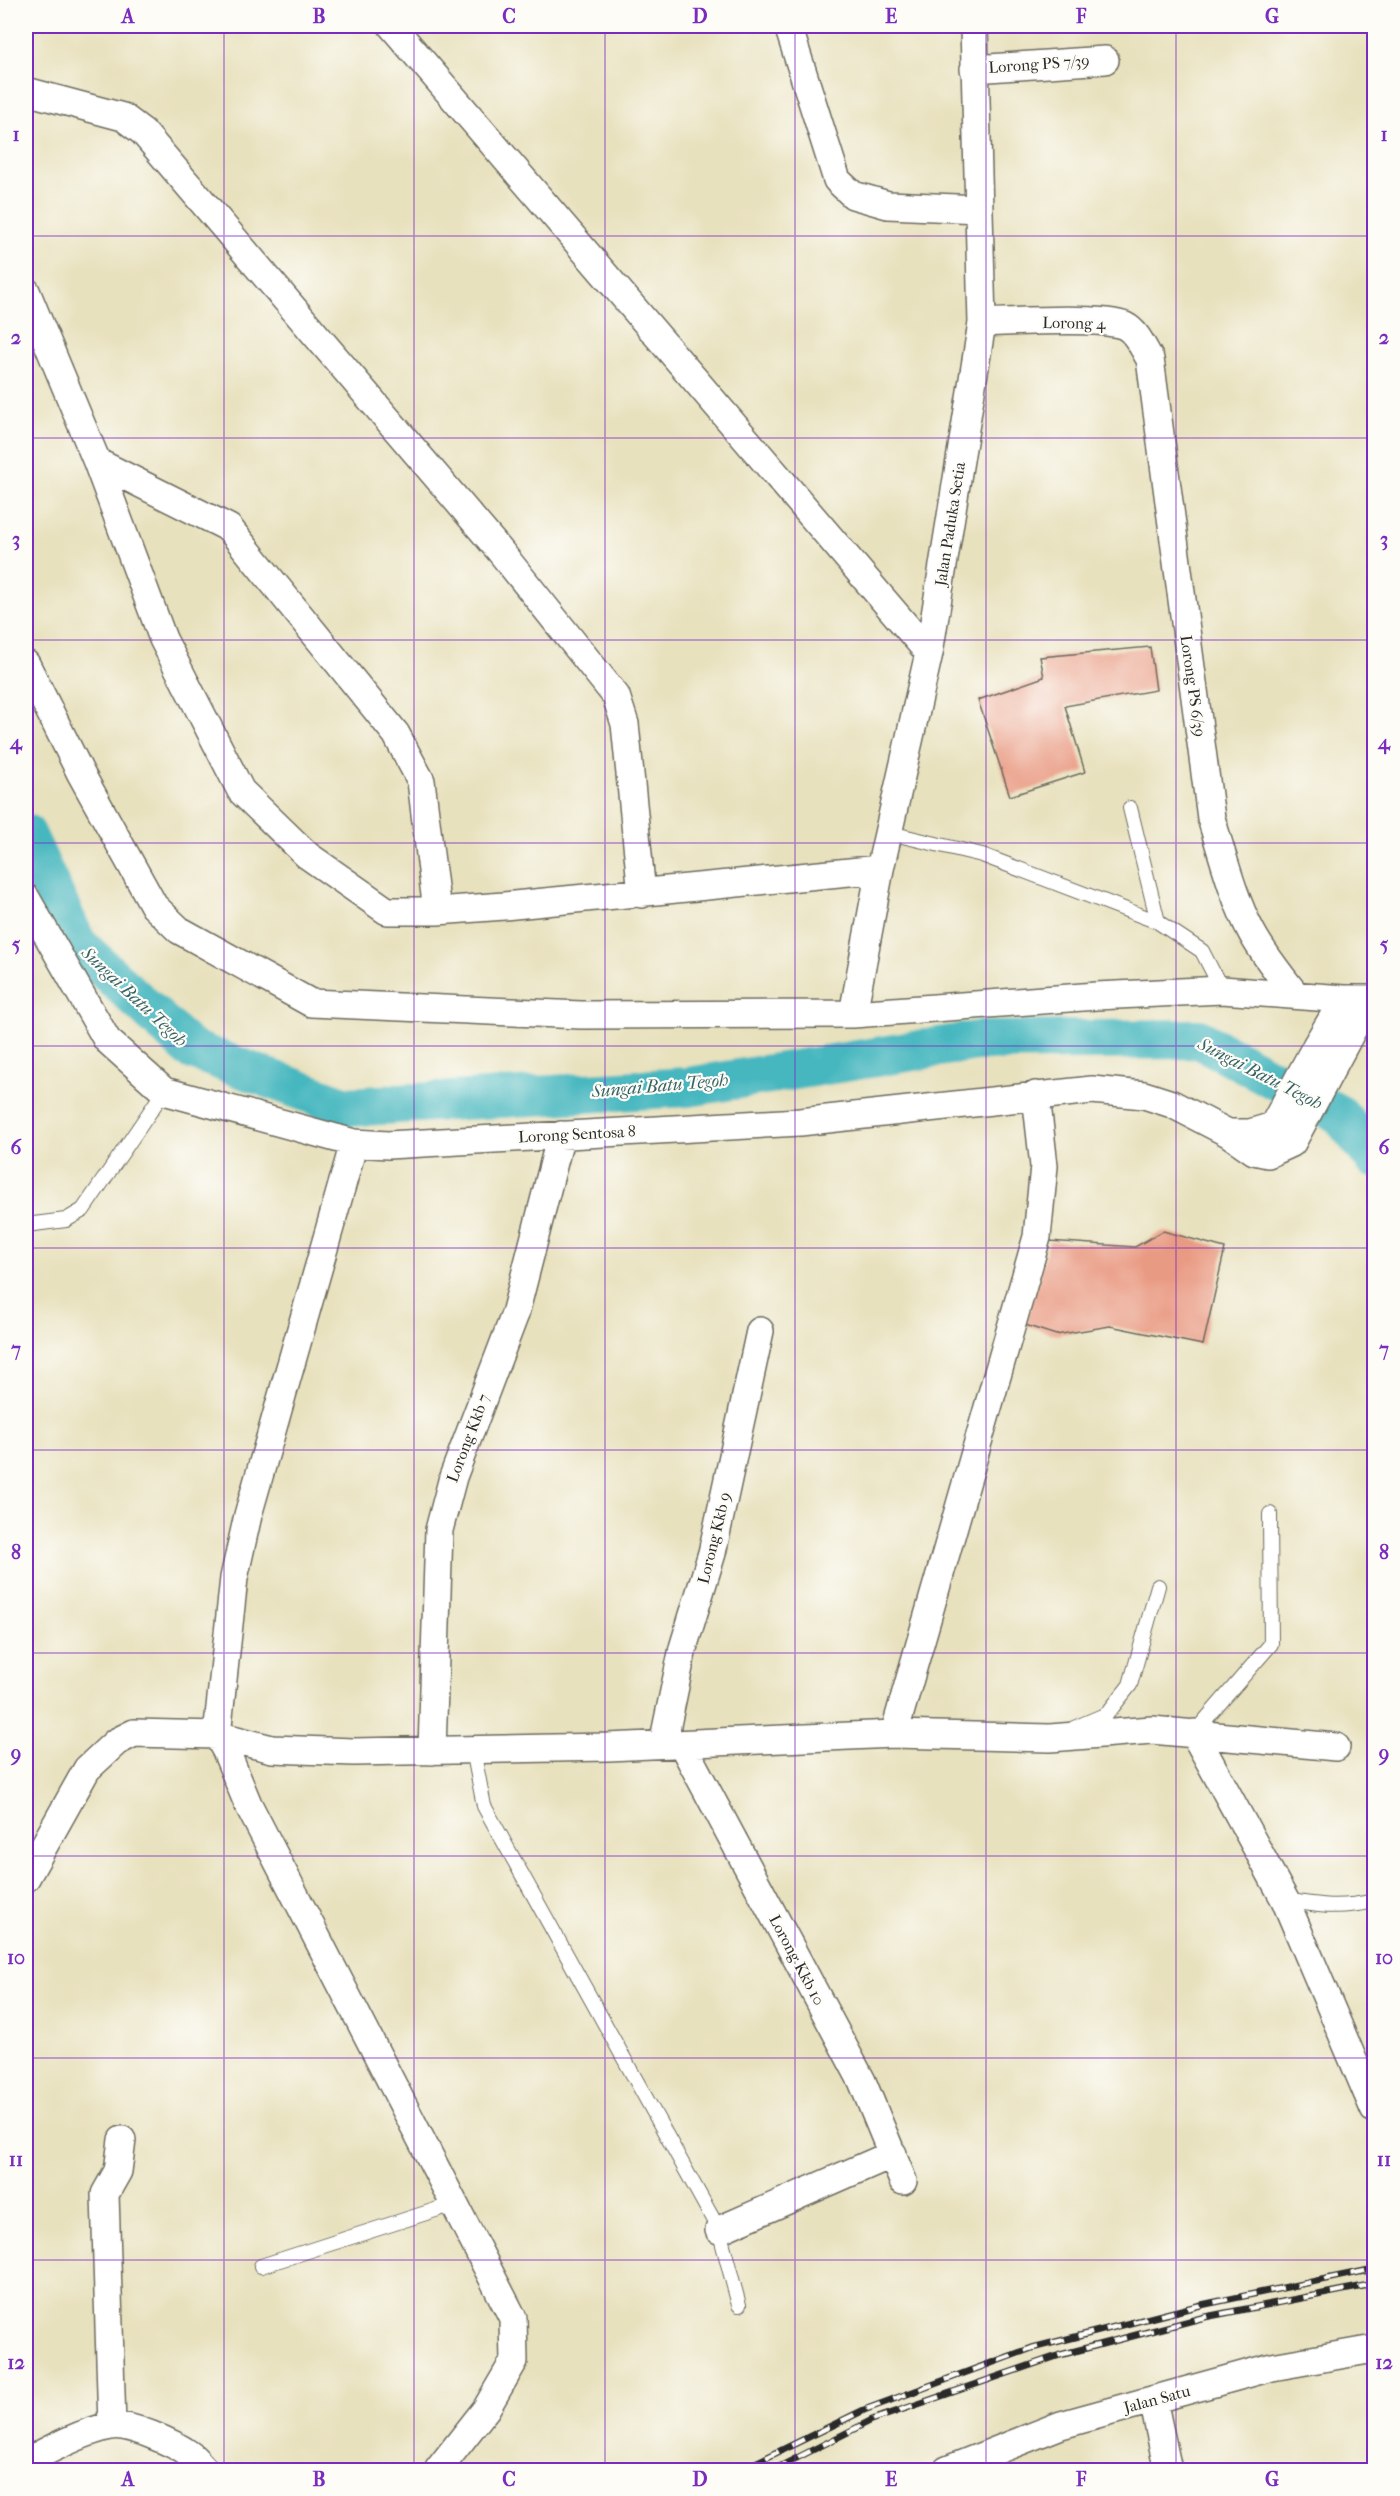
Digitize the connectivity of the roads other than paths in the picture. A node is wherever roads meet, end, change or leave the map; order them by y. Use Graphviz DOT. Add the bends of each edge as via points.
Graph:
graph roads {
  1 [pos="392,26"];
  2 [pos="788,26"];
  3 [pos="974,26"];
  4 [pos="1105,60"];
  5 [pos="974,69"];
  6 [pos="26,91"];
  7 [pos="979,209"];
  8 [pos="26,291"];
  9 [pos="982,323"];
  10 [pos="1150,359"];
  11 [pos="97,462"];
  12 [pos="929,653"];
  13 [pos="26,664"];
  14 [pos="1130,808"];
  15 [pos="890,833"];
  16 [pos="880,869"];
  17 [pos="642,894"];
  18 [pos="26,898"];
  19 [pos="436,911"];
  20 [pos="1158,922"];
  21 [pos="1222,990"];
  22 [pos="1295,994"];
  23 [pos="1363,999"];
  24 [pos="853,1014"];
  25 [pos="164,1091"];
  26 [pos="1036,1095"];
  27 [pos="561,1135"];
  28 [pos="354,1143"];
  29 [pos="26,1225"];
  30 [pos="760,1331"];
  31 [pos="1270,1514"];
  32 [pos="1158,1586"];
  33 [pos="1194,1733"];
  34 [pos="894,1734"];
  35 [pos="217,1735"];
  36 [pos="1050,1738"];
  37 [pos="673,1744"];
  38 [pos="1336,1747"];
  39 [pos="473,1750"];
  40 [pos="432,1751"];
  41 [pos="26,1878"];
  42 [pos="1285,1900"];
  43 [pos="1374,1901"];
  44 [pos="1374,2109"];
  45 [pos="122,2140"];
  46 [pos="892,2154"];
  47 [pos="903,2181"];
  48 [pos="454,2205"];
  49 [pos="719,2230"];
  50 [pos="261,2265"];
  51 [pos="739,2305"];
  52 [pos="1374,2349"];
  53 [pos="1153,2400"];
  54 [pos="112,2426"];
  55 [pos="26,2462"];
  56 [pos="954,2469"];
  57 [pos="205,2470"];
  58 [pos="438,2470"];
  59 [pos="1168,2470"];
  1 -- 12 [label="street"];
  2 -- 7 [label="street" via="837,180 853,195 888,206"];
  3 -- 5 [label="street, Jalan Paduka Setia"];
  4 -- 5 [label="street, Lorong PS 7/39"];
  5 -- 7 [label="street, Jalan Paduka Setia"];
  6 -- 17 [label="street" via="123,117 143,132 492,542 616,696 625,724"];
  7 -- 9 [label="street, Jalan Paduka Setia"];
  8 -- 11 [label="street"];
  9 -- 10 [label="street, Lorong 4" via="1101,321 1124,326"];
  9 -- 12 [label="street, Jalan Paduka Setia"];
  10 -- 22 [label="street, Lorong PS 6/39" via="1211,818 1251,931"];
  11 -- 19 [label="street" via="229,528 396,735 421,781"];
  11 -- 19 [label="street" via="163,639 241,791 307,855 387,911"];
  12 -- 15 [label="street, Jalan Paduka Setia"];
  13 -- 24 [label="street" via="154,906 179,930 311,1003 581,1015"];
  14 -- 20 [label="lane"];
  15 -- 16 [label="street, Jalan Paduka Setia"];
  15 -- 20 [label="lane" via="982,855"];
  16 -- 17 [label="street"];
  16 -- 24 [label="street, Jalan Paduka Setia"];
  17 -- 19 [label="street"];
  18 -- 25 [label="street, Lorong Sentosa 8" via="107,1040"];
  20 -- 21 [label="lane" via="1202,951"];
  21 -- 22 [label="street"];
  21 -- 24 [label="street"];
  22 -- 23 [label="street"];
  23 -- 26 [label="street, Lorong Sentosa 8" via="1327,1050 1268,1154 1254,1151 1172,1104 1144,1095 1092,1090"];
  25 -- 28 [label="street, Lorong Sentosa 8"];
  25 -- 29 [label="lane" via="83,1210 66,1220"];
  26 -- 27 [label="street, Lorong Sentosa 8" via="801,1122"];
  26 -- 34 [label="street" via="1044,1166 1037,1237"];
  27 -- 28 [label="street, Lorong Sentosa 8" via="388,1145"];
  27 -- 40 [label="street, Lorong Kkb 7" via="515,1314 453,1477 439,1530"];
  28 -- 35 [label="street" via="248,1515 234,1578"];
  30 -- 37 [label="street, Lorong Kkb 9" via="712,1552 683,1648"];
  31 -- 33 [label="lane" via="1271,1644"];
  32 -- 36 [label="lane" via="1130,1685 1107,1714"];
  33 -- 36 [label="street" via="1152,1730"];
  33 -- 38 [label="street"];
  33 -- 42 [label="street"];
  34 -- 36 [label="street"];
  34 -- 37 [label="street"];
  35 -- 40 [label="street" via="272,1749"];
  35 -- 41 [label="street" via="134,1733 116,1742 87,1769"];
  35 -- 48 [label="street" via="248,1804"];
  37 -- 39 [label="street"];
  37 -- 46 [label="street, Lorong Kkb 10" via="862,2081"];
  39 -- 40 [label="street"];
  39 -- 49 [label="lane" via="484,1806"];
  42 -- 43 [label="lane" via="1323,1907"];
  42 -- 44 [label="street"];
  45 -- 54 [label="street" via="118,2170 105,2194"];
  46 -- 47 [label="street, Lorong Kkb 10"];
  46 -- 49 [label="street"];
  48 -- 50 [label="lane"];
  48 -- 58 [label="street" via="513,2318 514,2361 486,2409"];
  49 -- 51 [label="lane"];
  52 -- 53 [label="street, Jalan Satu" via="1272,2367"];
  53 -- 56 [label="street, Jalan Satu" via="1061,2425"];
  53 -- 59 [label="street"];
  54 -- 55 [label="street" via="58,2444"];
  54 -- 57 [label="street" via="159,2439 189,2454"];
}
